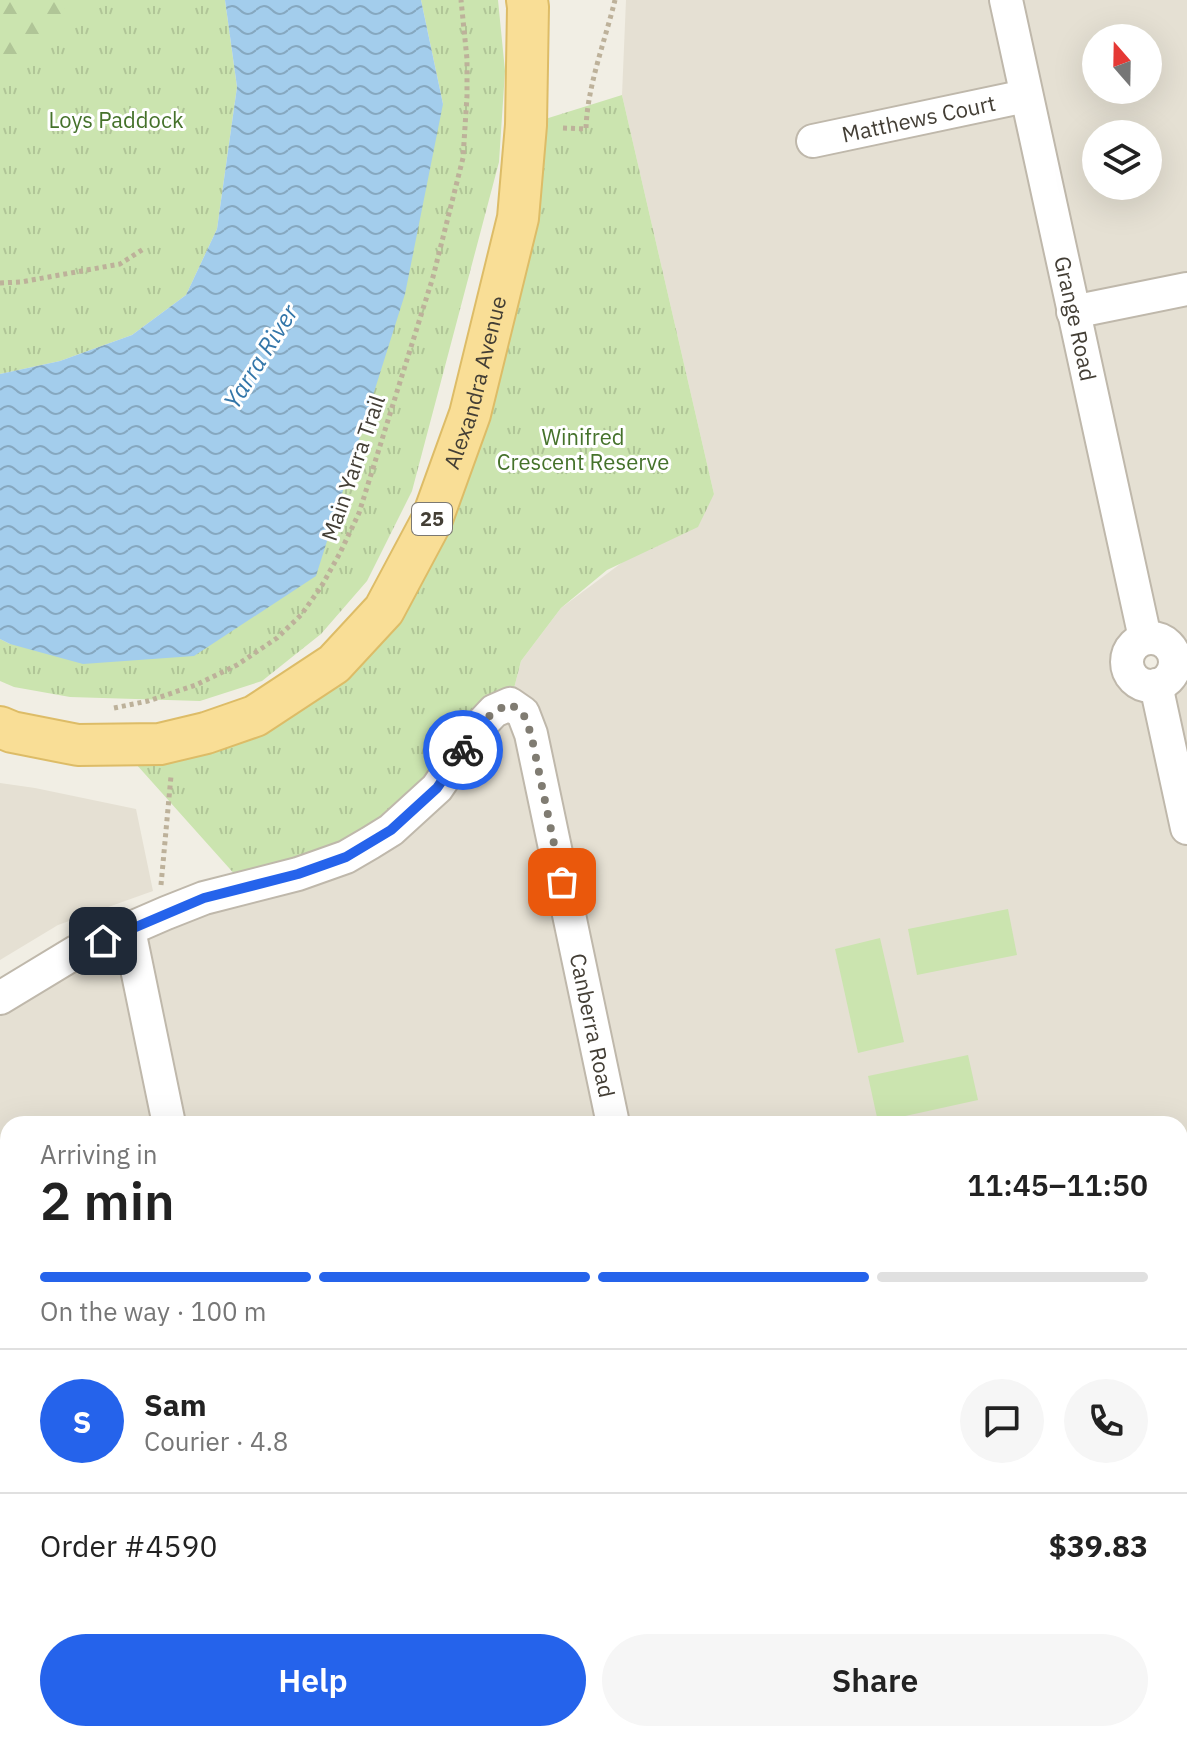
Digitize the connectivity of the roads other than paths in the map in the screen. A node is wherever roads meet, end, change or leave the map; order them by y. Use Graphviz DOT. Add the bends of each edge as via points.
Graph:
graph roads {
  1 [pos="527,0"];
  2 [pos="1006,0"];
  3 [pos="1026,96"];
  4 [pos="813,141"];
  5 [pos="1187,289"];
  6 [pos="1073,312"];
  7 [pos="1145,638"];
  8 [pos="1181,656"];
  9 [pos="1156,685"];
  10 [pos="0,727"];
  11 [pos="1187,828"];
  12 [pos="129,930"];
  13 [pos="0,998"];
  14 [pos="167,1116"];
  15 [pos="612,1116"];
  1 -- 10 [label="main road, Alexandra Avenue / 25" via="526,125 518,218 470,414 431,522 384,610 334,664 255,716 206,733 160,744 78,745"];
  2 -- 3 [label="street, Grange Road"];
  3 -- 4 [label="street, Matthews Court"];
  3 -- 6 [label="street, Grange Road"];
  5 -- 6 [label="street"];
  6 -- 7 [label="street, Grange Road"];
  7 -- 8 [label="street" via="1167,644"];
  7 -- 9 [label="street" via="1132,646 1128,668 1141,684"];
  8 -- 9 [label="street" via="1169,678"];
  9 -- 11 [label="street"];
  12 -- 13 [label="street" via="76,952"];
  12 -- 14 [label="street"];
  12 -- 15 [label="street, Canberra Road" via="204,898 346,857 381,837 437,788 494,711 510,704 523,713 531,734"];
}
